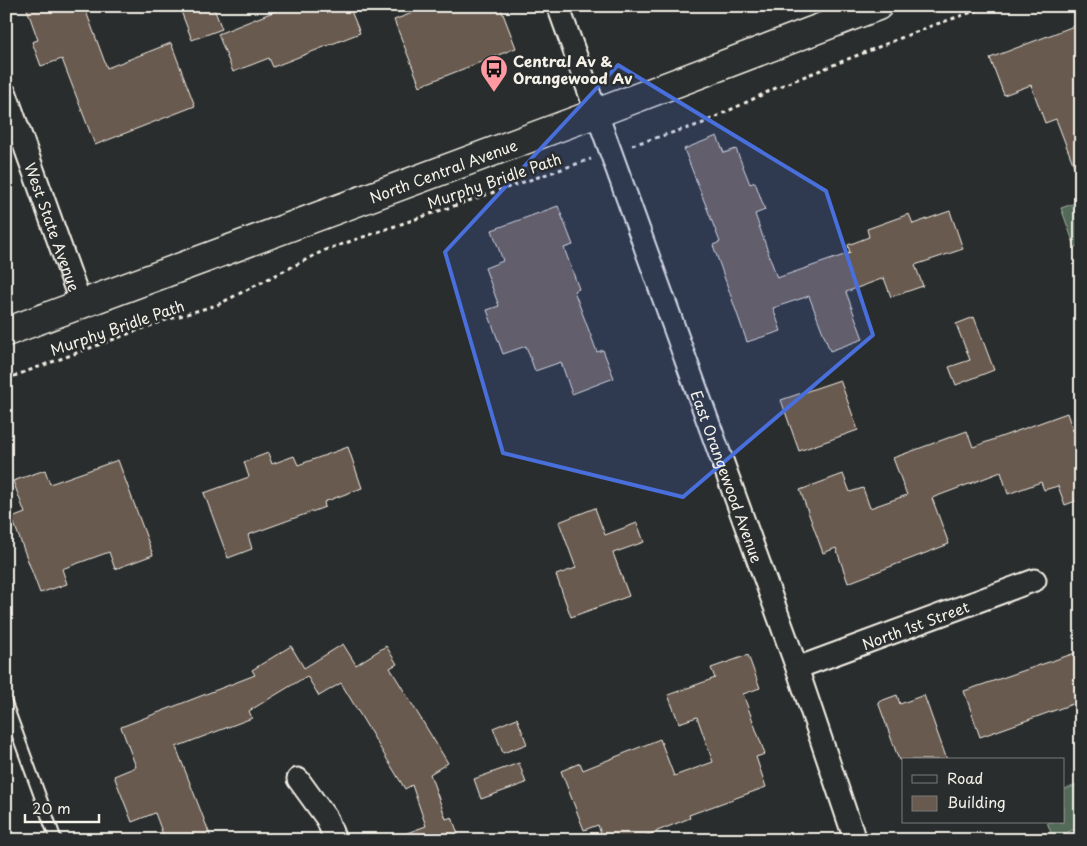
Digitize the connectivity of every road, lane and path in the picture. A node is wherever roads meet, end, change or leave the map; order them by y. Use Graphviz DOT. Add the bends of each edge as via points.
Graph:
graph roads {
  1 [pos="558,6"];
  2 [pos="878,6"];
  3 [pos="990,6"];
  4 [pos="6,94"];
  5 [pos="597,113"];
  6 [pos="610,152"];
  7 [pos="81,304"];
  8 [pos="6,332"];
  9 [pos="6,379"];
  10 [pos="1035,580"];
  11 [pos="797,668"];
  12 [pos="6,703"];
  13 [pos="298,779"];
  14 [pos="56,840"];
  15 [pos="335,840"];
  16 [pos="855,840"];
  1 -- 5 [label="street, East Orangewood Avenue"];
  2 -- 5 [label="main road, North Central Avenue"];
  3 -- 6 [label="path, Murphy Bridle Path" via="778,87 701,124"];
  4 -- 7 [label="street, West State Avenue"];
  5 -- 6 [label="street, East Orangewood Avenue"];
  5 -- 7 [label="main road, North Central Avenue"];
  6 -- 9 [label="path, Murphy Bridle Path" via="325,250 217,305 166,320"];
  6 -- 11 [label="street, East Orangewood Avenue"];
  7 -- 8 [label="main road, North Central Avenue"];
  10 -- 11 [label="street, North 1st Street"];
  11 -- 16 [label="street, East Orangewood Avenue"];
  12 -- 14 [label="lane"];
  13 -- 15 [label="street" via="328,819"];
}
